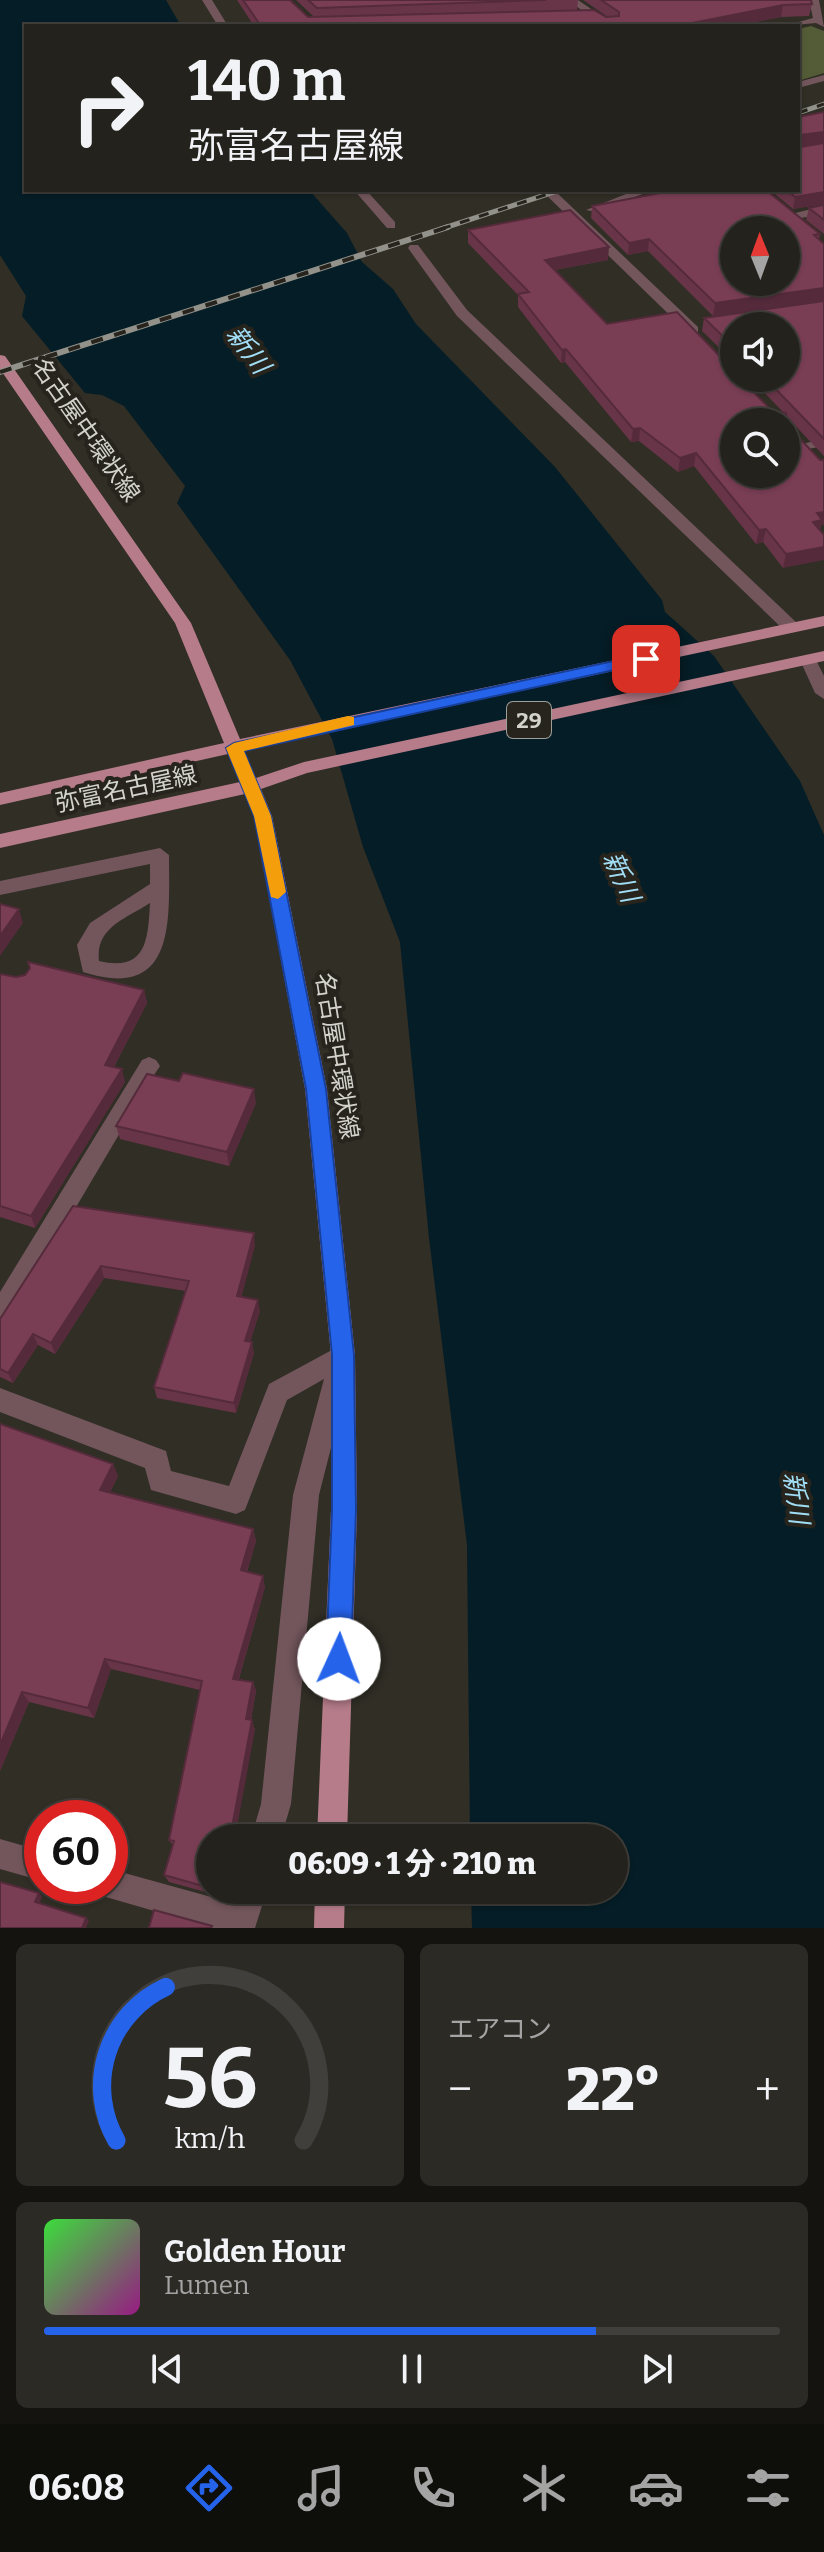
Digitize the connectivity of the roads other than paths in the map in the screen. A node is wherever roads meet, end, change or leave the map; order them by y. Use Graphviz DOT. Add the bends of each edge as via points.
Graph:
graph roads {
  1 [pos="207,0"];
  2 [pos="572,0"];
  3 [pos="814,0"];
  4 [pos="596,16"];
  5 [pos="580,17"];
  6 [pos="821,22"];
  7 [pos="222,24"];
  8 [pos="608,24"];
  9 [pos="800,25"];
  10 [pos="824,78"];
  11 [pos="800,84"];
  12 [pos="362,192"];
  13 [pos="549,192"];
  14 [pos="642,192"];
  15 [pos="824,210"];
  16 [pos="577,216"];
  17 [pos="391,225"];
  18 [pos="801,225"];
  19 [pos="414,248"];
  20 [pos="704,324"];
  21 [pos="689,326"];
  22 [pos="707,345"];
  23 [pos="0,359"];
  24 [pos="824,442"];
  25 [pos="804,447"];
  26 [pos="824,621"];
  27 [pos="791,627"];
  28 [pos="816,658"];
  29 [pos="824,693"];
  30 [pos="234,748"];
  31 [pos="251,786"];
  32 [pos="0,799"];
  33 [pos="0,841"];
  34 [pos="0,888"];
  35 [pos="159,888"];
  36 [pos="149,1066"];
  37 [pos="0,1314"];
  38 [pos="343,1355"];
  39 [pos="0,1400"];
  40 [pos="270,1824"];
  41 [pos="333,1824"];
  42 [pos="0,1854"];
  43 [pos="24,1861"];
  44 [pos="128,1889"];
  45 [pos="248,1904"];
  46 [pos="330,1904"];
  47 [pos="329,1928"];
  1 -- 7 [label="street"];
  2 -- 4 [label="street"];
  3 -- 6 [label="street"];
  4 -- 5 [label="street"];
  4 -- 8 [label="street"];
  6 -- 9 [label="street"];
  10 -- 11 [label="street"];
  12 -- 17 [label="street"];
  13 -- 16 [label="street"];
  14 -- 16 [label="street"];
  15 -- 18 [label="street" via="784,211"];
  16 -- 21 [label="street"];
  19 -- 27 [label="street" via="462,313"];
  20 -- 21 [label="street"];
  21 -- 22 [label="street"];
  23 -- 30 [label="main road, 名古屋中環状線" via="183,623"];
  24 -- 25 [label="street"];
  26 -- 27 [label="main road, 弥富名古屋線 / 29"];
  27 -- 30 [label="main road, 弥富名古屋線 / 29"];
  28 -- 29 [label="street"];
  28 -- 31 [label="main road, 弥富名古屋線 / 29" via="304,768"];
  30 -- 31 [label="main road, 名古屋中環状線"];
  30 -- 32 [label="main road, 弥富名古屋線 / 29"];
  31 -- 33 [label="main road, 弥富名古屋線 / 29"];
  31 -- 38 [label="main road, 名古屋中環状線" via="263,816 316,1089"];
  34 -- 35 [label="street" via="160,855"];
  35 -- 35 [label="street" via="155,949 147,963 131,974 90,967 87,945 97,928"];
  36 -- 37 [label="street"];
  38 -- 39 [label="street" via="278,1392 236,1501 160,1481 157,1460"];
  38 -- 40 [label="street" via="306,1495"];
  38 -- 41 [label="main road, 名古屋中環状線" via="344,1510"];
  42 -- 43 [label="street"];
  44 -- 45 [label="street" via="243,1921"];
  46 -- 47 [label="main road"];
}
